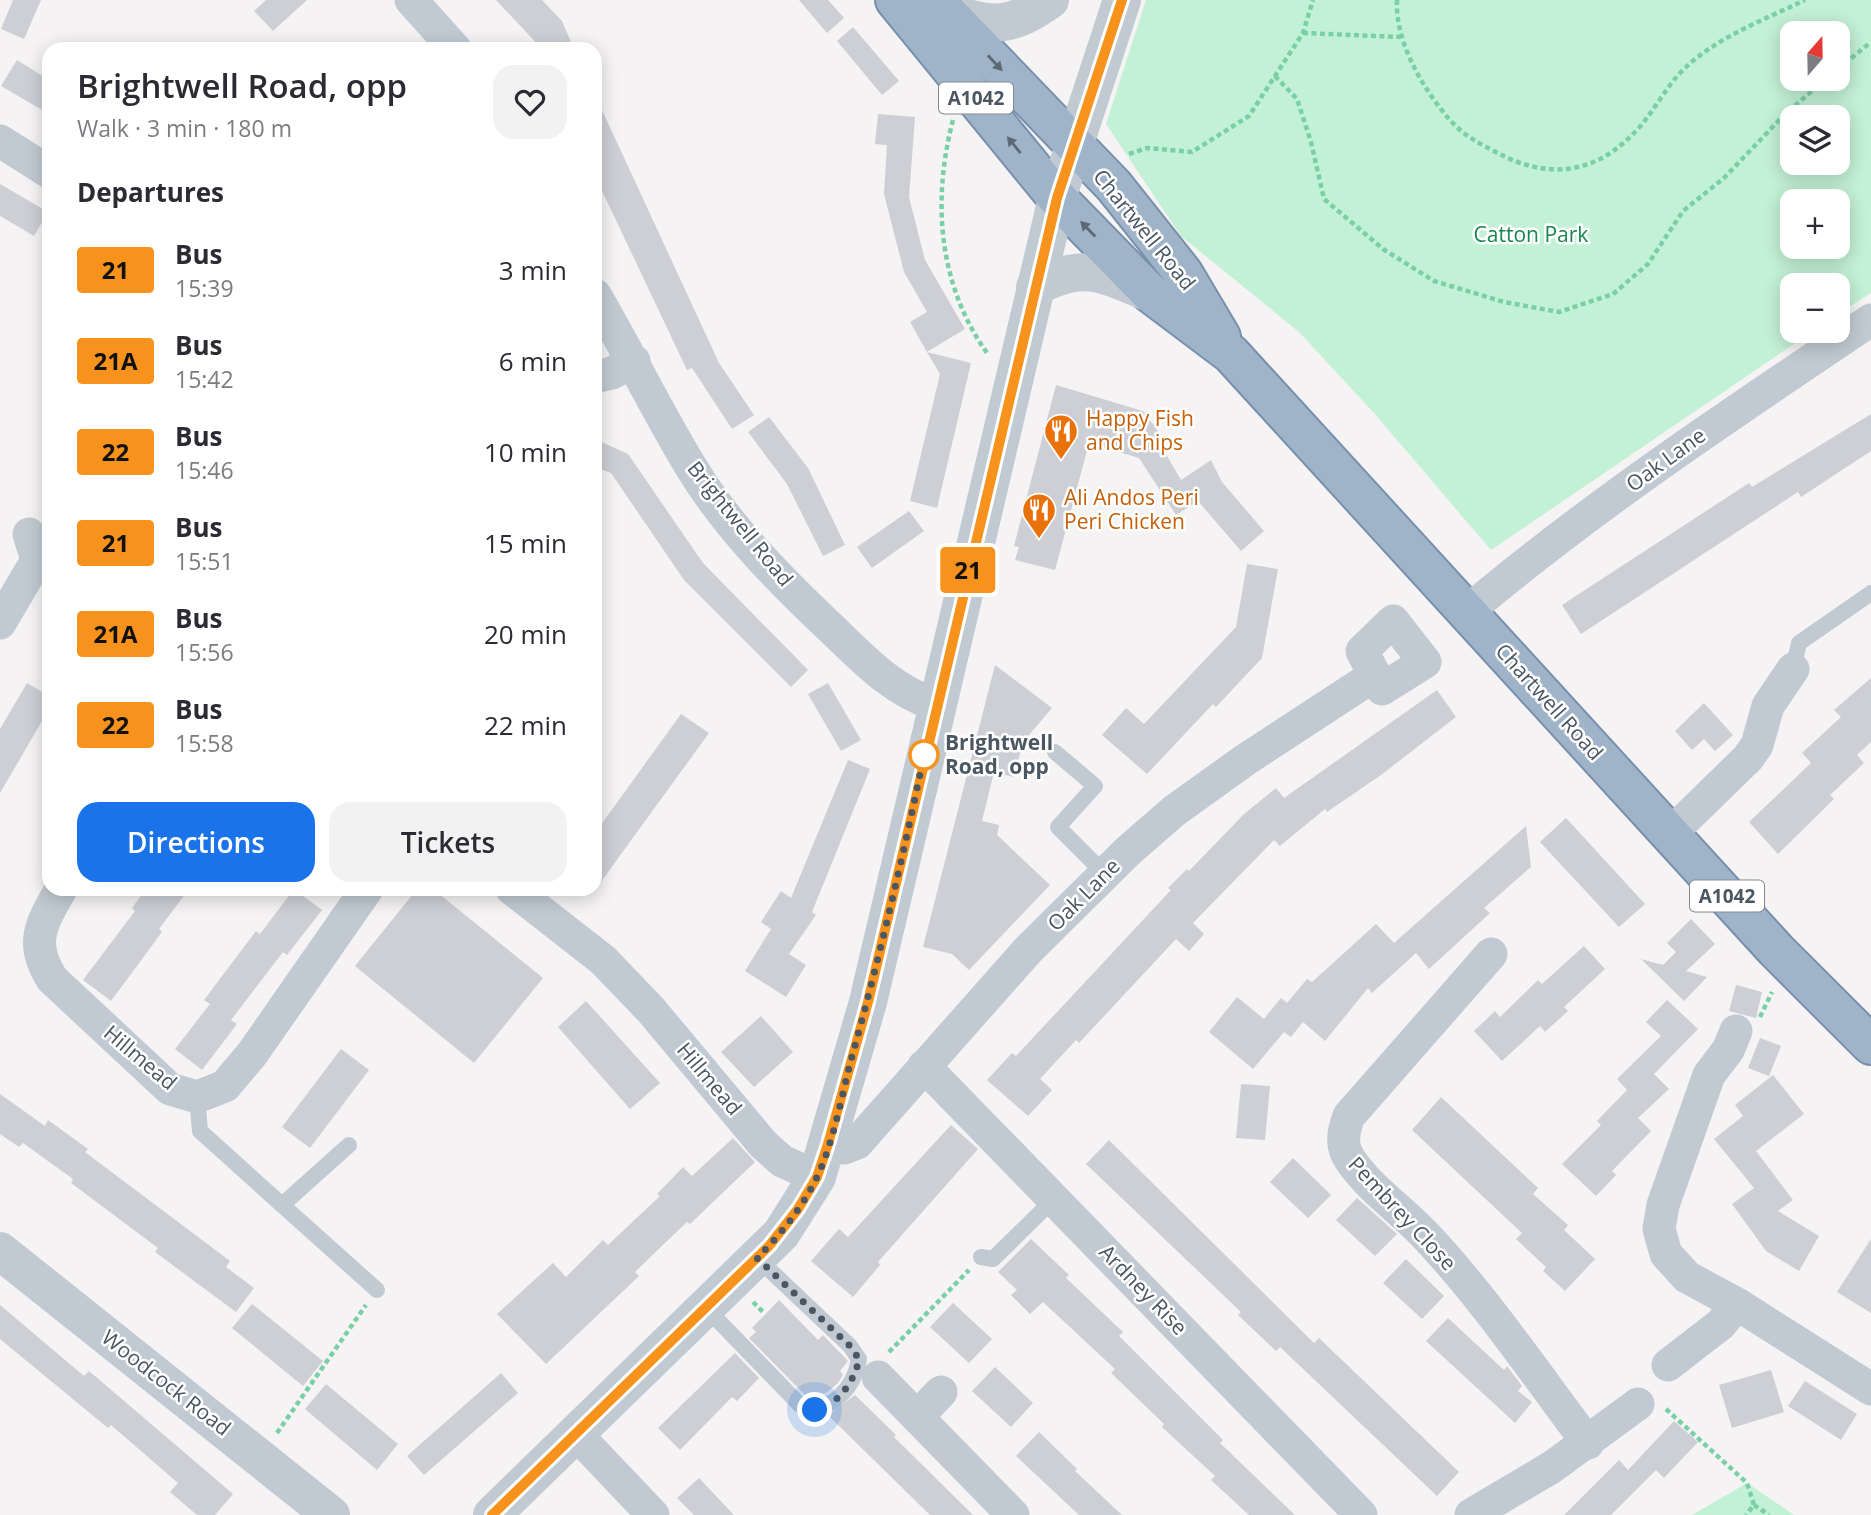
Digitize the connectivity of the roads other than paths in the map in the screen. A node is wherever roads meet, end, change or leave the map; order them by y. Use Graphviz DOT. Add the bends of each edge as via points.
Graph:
graph roads {
  1 [pos="411,0"];
  2 [pos="895,0"];
  3 [pos="1050,0"];
  4 [pos="1122,0"];
  5 [pos="942,7"];
  6 [pos="449,42"];
  7 [pos="0,141"];
  8 [pos="1073,146"];
  9 [pos="42,168"];
  10 [pos="1057,198"];
  11 [pos="1035,287"];
  12 [pos="1150,293"];
  13 [pos="602,307"];
  14 [pos="1871,320"];
  15 [pos="1231,354"];
  16 [pos="634,361"];
  17 [pos="602,375"];
  18 [pos="38,550"];
  19 [pos="1871,593"];
  20 [pos="1469,610"];
  21 [pos="0,623"];
  22 [pos="1793,669"];
  23 [pos="1375,675"];
  24 [pos="936,705"];
  25 [pos="1055,752"];
  26 [pos="1670,834"];
  27 [pos="1105,874"];
  28 [pos="58,896"];
  29 [pos="362,896"];
  30 [pos="521,896"];
  31 [pos="1490,954"];
  32 [pos="1736,1031"];
  33 [pos="1871,1045"];
  34 [pos="924,1066"];
  35 [pos="197,1097"];
  36 [pos="349,1145"];
  37 [pos="823,1161"];
  38 [pos="1055,1198"];
  39 [pos="282,1205"];
  40 [pos="0,1251"];
  41 [pos="981,1257"];
  42 [pos="757,1258"];
  43 [pos="377,1290"];
  44 [pos="1737,1304"];
  45 [pos="706,1308"];
  46 [pos="1668,1365"];
  47 [pos="878,1377"];
  48 [pos="1871,1389"];
  49 [pos="941,1392"];
  50 [pos="1638,1404"];
  51 [pos="918,1416"];
  52 [pos="576,1434"];
  53 [pos="1588,1443"];
  54 [pos="331,1515"];
  55 [pos="492,1515"];
  56 [pos="653,1515"];
  57 [pos="1013,1515"];
  58 [pos="1361,1515"];
  59 [pos="1471,1515"];
  1 -- 6 [label="street"];
  10 -- 2 [label="highway, A1042, one-way"];
  3 -- 5 [label="street" via="1013,23 986,24"];
  4 -- 8 [label="street"];
  5 -- 8 [label="highway, A1042, one-way"];
  7 -- 9 [label="street"];
  8 -- 10 [label="street"];
  8 -- 15 [label="highway, Chartwell Road / A1042" via="1114,186 1183,273"];
  10 -- 11 [label="street"];
  12 -- 10 [label="highway, Chartwell Road / A1042, one-way"];
  11 -- 12 [label="street" via="1068,272 1084,272 1103,274"];
  11 -- 24 [label="street"];
  12 -- 15 [label="highway, Chartwell Road / A1042"];
  13 -- 16 [label="street, Brightwell Road"];
  14 -- 20 [label="street, Oak Lane" via="1724,419"];
  15 -- 20 [label="highway, Chartwell Road / A1042"];
  16 -- 17 [label="street"];
  16 -- 24 [label="street, Brightwell Road" via="692,469 776,573 877,673 909,696"];
  18 -- 21 [label="street"];
  19 -- 22 [label="lane" via="1799,643"];
  20 -- 26 [label="highway, Chartwell Road / A1042"];
  22 -- 26 [label="street" via="1768,706 1757,745 1748,758"];
  23 -- 27 [label="street, Oak Lane" via="1184,804"];
  24 -- 37 [label="street" via="868,1002"];
  25 -- 27 [label="lane" via="1095,786 1058,827"];
  26 -- 33 [label="highway, Chartwell Road / A1042"];
  27 -- 34 [label="street, Oak Lane" via="1028,950"];
  28 -- 35 [label="street, Hillmead" via="38,938 40,960 52,979 170,1089"];
  29 -- 35 [label="street, Hillmead" via="252,1054 225,1086"];
  30 -- 37 [label="street, Hillmead" via="603,960 782,1161"];
  31 -- 53 [label="street, Pembrey Close" via="1349,1116 1343,1147 1360,1172 1476,1295"];
  32 -- 44 [label="street" via="1709,1076 1663,1205 1659,1230 1666,1254 1687,1276"];
  34 -- 37 [label="street, Oak Lane" via="857,1143"];
  34 -- 38 [label="street, Ardney Rise"];
  35 -- 39 [label="lane" via="201,1131"];
  36 -- 39 [label="lane"];
  37 -- 42 [label="street" via="781,1234"];
  38 -- 41 [label="lane" via="993,1259"];
  38 -- 58 [label="street, Ardney Rise"];
  39 -- 43 [label="lane"];
  40 -- 54 [label="street, Woodcock Road"];
  42 -- 45 [label="street"];
  42 -- 45 [label="lane" via="859,1359 848,1385 827,1408 800,1405"];
  44 -- 46 [label="street" via="1721,1324"];
  44 -- 48 [label="street"];
  45 -- 52 [label="street"];
  47 -- 51 [label="street"];
  49 -- 51 [label="street"];
  50 -- 53 [label="street"];
  51 -- 57 [label="street"];
  52 -- 55 [label="street"];
  52 -- 56 [label="street"];
  53 -- 59 [label="street"];
}
